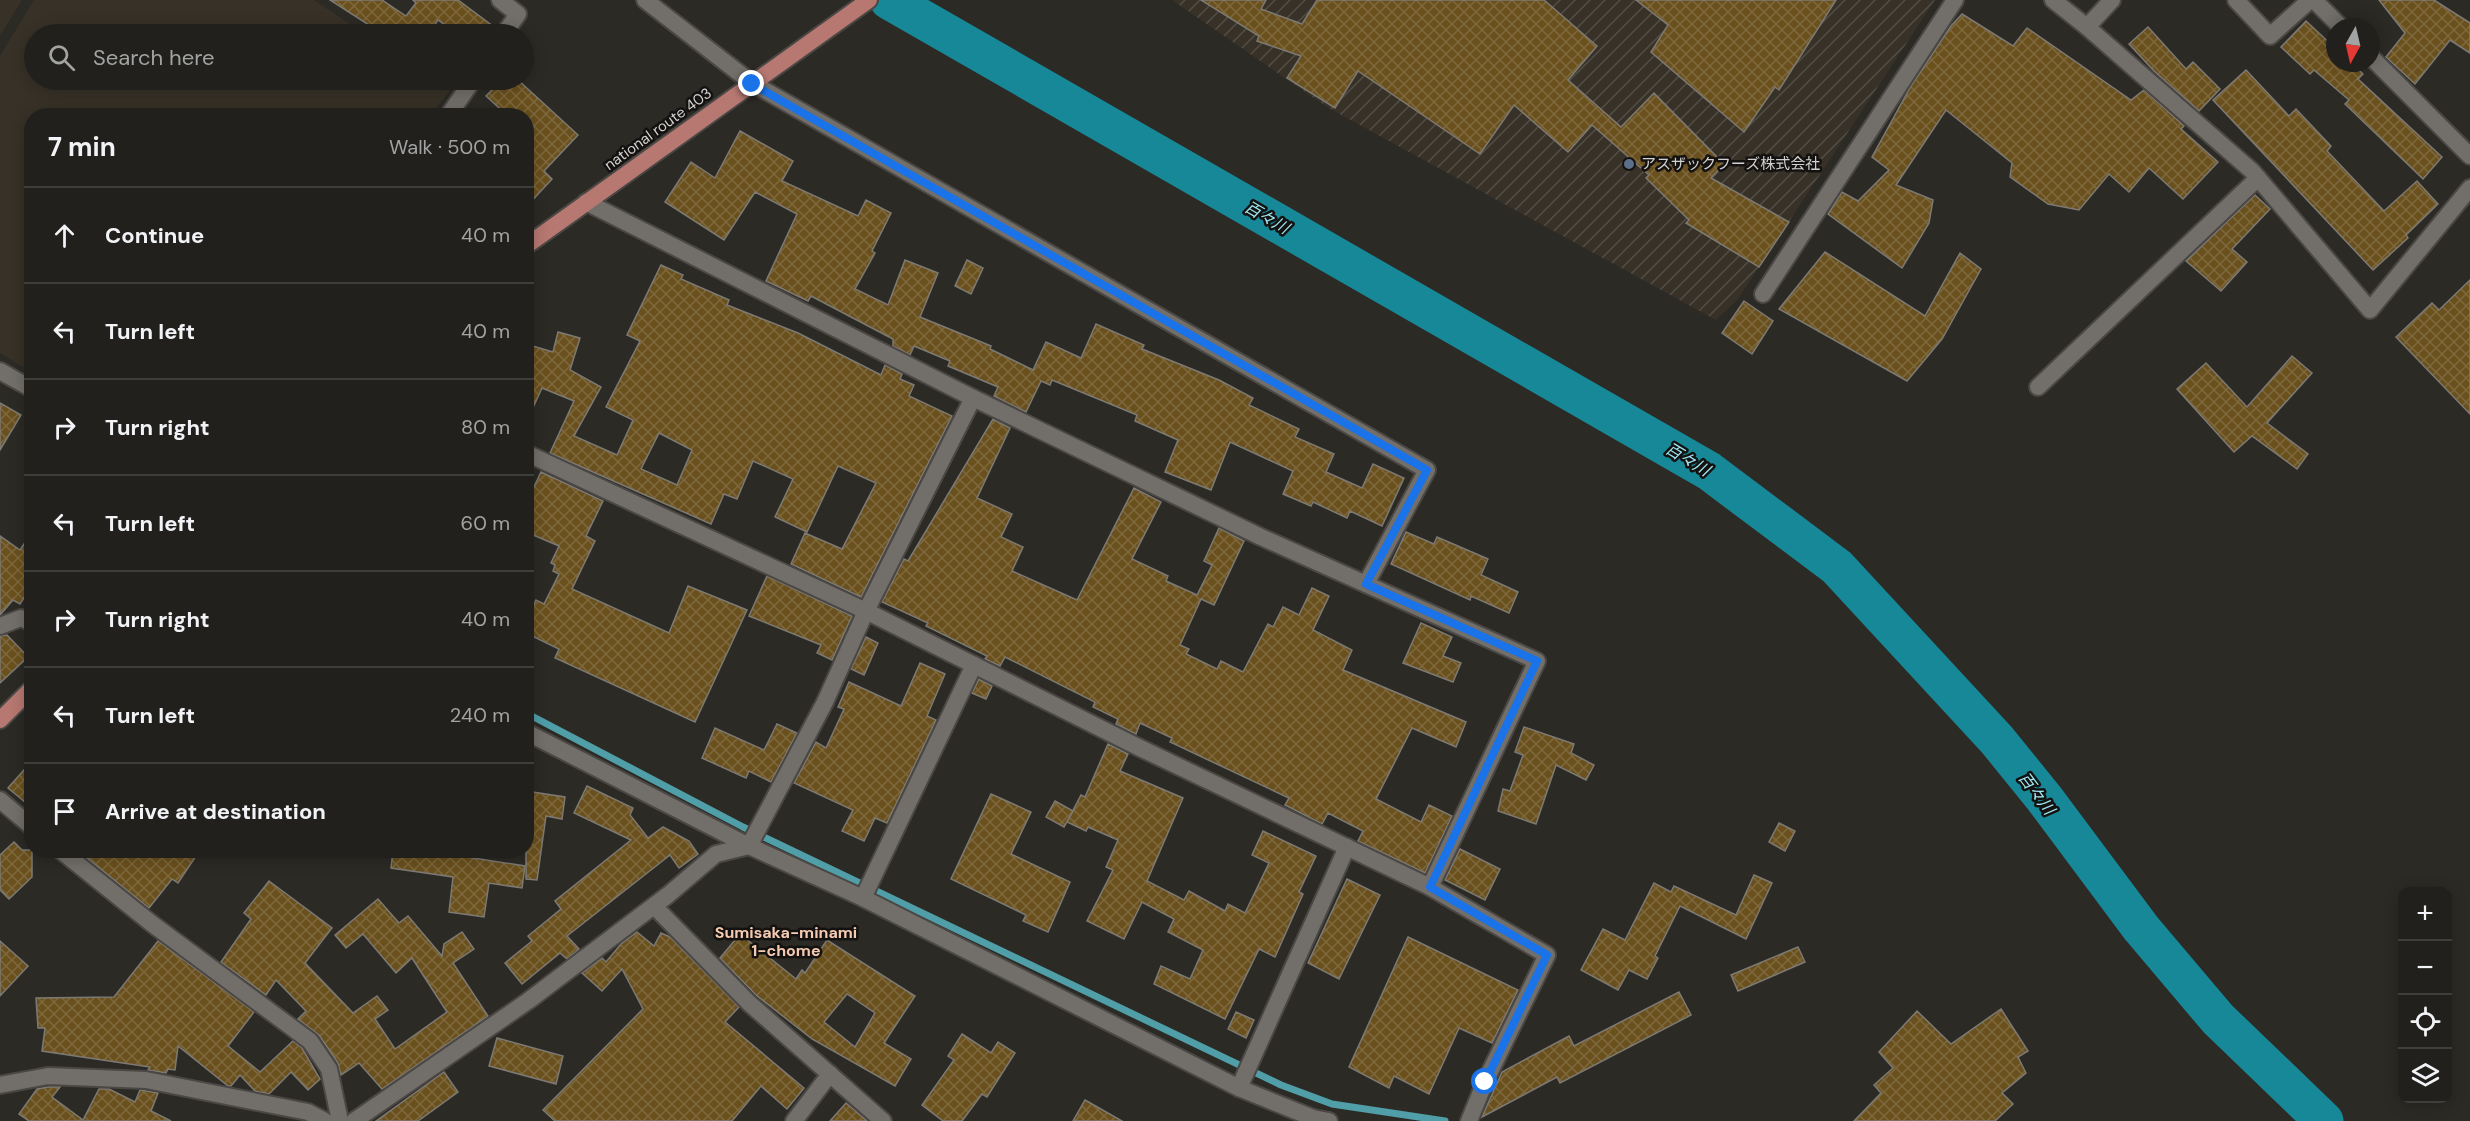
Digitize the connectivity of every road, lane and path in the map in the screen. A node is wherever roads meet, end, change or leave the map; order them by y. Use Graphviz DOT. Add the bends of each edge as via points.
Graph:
graph roads {
  1 [pos="500,0"];
  2 [pos="645,0"];
  3 [pos="869,0"];
  4 [pos="1955,0"];
  5 [pos="2053,0"];
  6 [pos="2112,0"];
  7 [pos="2236,0"];
  8 [pos="2312,0"];
  9 [pos="2331,18"];
  10 [pos="511,24"];
  11 [pos="2088,27"];
  12 [pos="2380,66"];
  13 [pos="758,80"];
  14 [pos="466,90"];
  15 [pos="454,108"];
  16 [pos="2470,156"];
  17 [pos="2258,178"];
  18 [pos="2470,188"];
  19 [pos="586,202"];
  20 [pos="534,240"];
  21 [pos="1763,294"];
  22 [pos="0,371"];
  23 [pos="24,384"];
  24 [pos="2038,387"];
  25 [pos="974,398"];
  26 [pos="534,457"];
  27 [pos="1366,584"];
  28 [pos="866,611"];
  29 [pos="24,619"];
  30 [pos="0,626"];
  31 [pos="974,665"];
  32 [pos="24,696"];
  33 [pos="0,720"];
  34 [pos="534,736"];
  35 [pos="0,800"];
  36 [pos="24,820"];
  37 [pos="749,846"];
  38 [pos="1347,848"];
  39 [pos="70,858"];
  40 [pos="1430,887"];
  41 [pos="863,898"];
  42 [pos="654,906"];
  43 [pos="830,1074"];
  44 [pos="0,1085"];
  45 [pos="1239,1088"];
  46 [pos="1321,1119"];
  47 [pos="325,1121"];
  48 [pos="340,1121"];
  49 [pos="354,1121"];
  50 [pos="794,1121"];
  51 [pos="883,1121"];
  52 [pos="1469,1121"];
  1 -- 10 [label="street" via="518,14"];
  2 -- 13 [label="street"];
  3 -- 13 [label="highway, national route 403"];
  4 -- 21 [label="street"];
  5 -- 11 [label="street"];
  6 -- 11 [label="street"];
  7 -- 8 [label="street" via="2270,36"];
  8 -- 9 [label="street"];
  11 -- 17 [label="street"];
  12 -- 16 [label="street"];
  13 -- 19 [label="highway, national route 403"];
  13 -- 27 [label="street" via="1427,470"];
  14 -- 15 [label="street"];
  17 -- 18 [label="street" via="2370,310"];
  17 -- 24 [label="street"];
  19 -- 20 [label="highway, national route 403"];
  19 -- 25 [label="street"];
  22 -- 23 [label="street"];
  25 -- 27 [label="street"];
  25 -- 28 [label="street"];
  26 -- 28 [label="street"];
  27 -- 40 [label="street" via="1537,661"];
  28 -- 31 [label="street"];
  28 -- 37 [label="street" via="825,702"];
  29 -- 30 [label="street"];
  31 -- 38 [label="street"];
  31 -- 41 [label="street"];
  32 -- 33 [label="highway"];
  34 -- 37 [label="street"];
  35 -- 36 [label="street"];
  37 -- 41 [label="street"];
  37 -- 42 [label="street" via="716,854"];
  38 -- 40 [label="street"];
  38 -- 45 [label="street"];
  39 -- 48 [label="street" via="310,1041 329,1069"];
  40 -- 52 [label="street" via="1547,955"];
  41 -- 45 [label="street"];
  42 -- 43 [label="street" via="749,1003"];
  42 -- 49 [label="street" via="528,1001"];
  43 -- 50 [label="street"];
  43 -- 51 [label="street"];
  44 -- 47 [label="street" via="48,1076 146,1080 308,1112"];
  45 -- 46 [label="street"];
}
